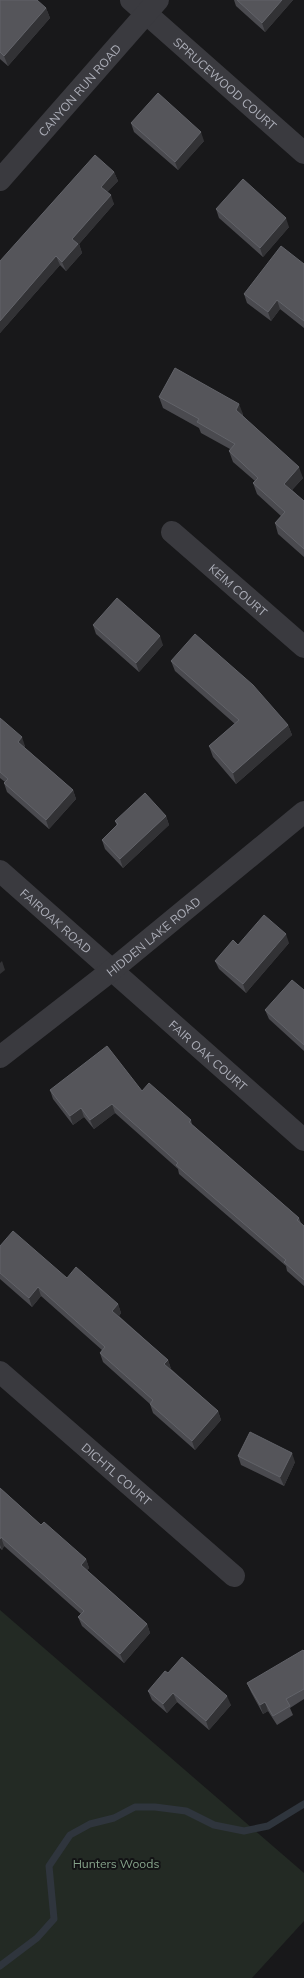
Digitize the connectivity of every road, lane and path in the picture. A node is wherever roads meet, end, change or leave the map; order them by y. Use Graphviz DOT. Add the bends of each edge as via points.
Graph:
graph roads {
  1 [pos="146,4"];
  2 [pos="304,153"];
  3 [pos="0,180"];
  4 [pos="172,532"];
  5 [pos="304,647"];
  6 [pos="304,812"];
  7 [pos="0,871"];
  8 [pos="112,970"];
  9 [pos="0,1057"];
  10 [pos="304,1140"];
  11 [pos="0,1372"];
  12 [pos="234,1576"];
  1 -- 2 [label="street, SPRUCEWOOD COURT"];
  1 -- 3 [label="street, CANYON RUN ROAD"];
  4 -- 5 [label="street, KEIM COURT"];
  6 -- 8 [label="street, HIDDEN LAKE ROAD"];
  7 -- 8 [label="street, FAIROAK ROAD"];
  8 -- 9 [label="street, HIDDEN LAKE ROAD"];
  8 -- 10 [label="street, FAIR OAK COURT"];
  11 -- 12 [label="street, DICHTL COURT"];
}
